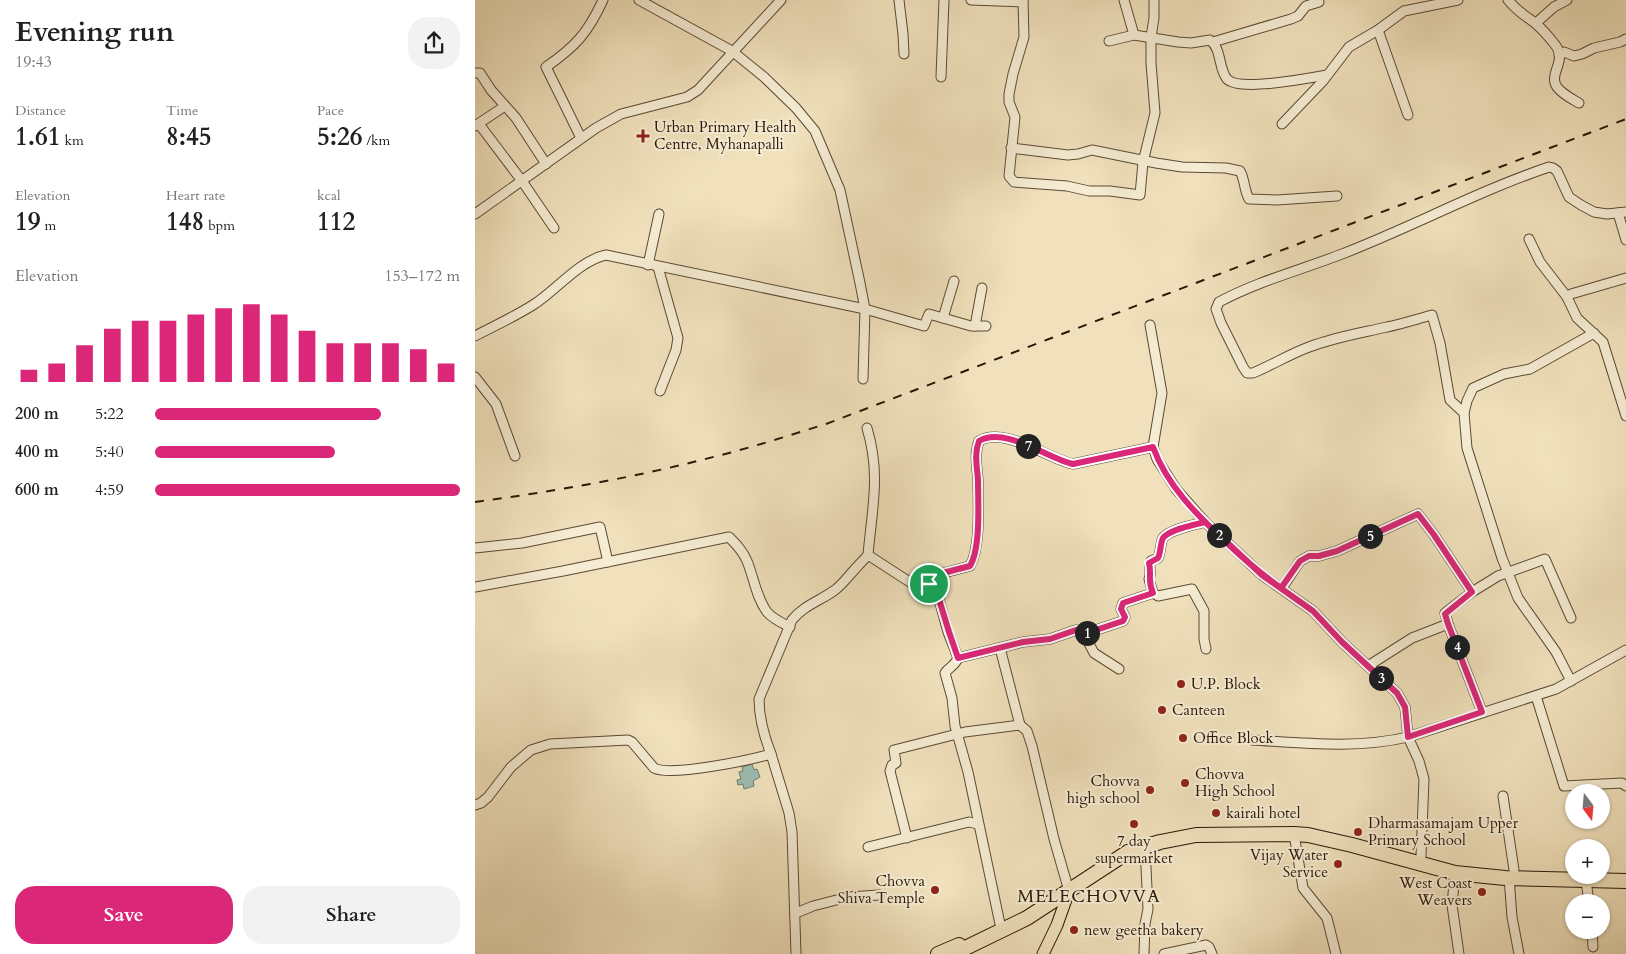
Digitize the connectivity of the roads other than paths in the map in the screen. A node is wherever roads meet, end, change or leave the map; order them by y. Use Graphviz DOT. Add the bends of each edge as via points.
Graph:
graph roads {
  1 [pos="603,0"];
  2 [pos="639,0"];
  3 [pos="781,0"];
  4 [pos="899,0"];
  5 [pos="944,0"];
  6 [pos="971,0"];
  7 [pos="1124,0"];
  8 [pos="1153,0"];
  9 [pos="1402,0"];
  10 [pos="1458,0"];
  11 [pos="1508,0"];
  12 [pos="1567,0"];
  13 [pos="1023,1"];
  14 [pos="1319,2"];
  15 [pos="1404,11"];
  16 [pos="1535,23"];
  17 [pos="1378,30"];
  18 [pos="1134,35"];
  19 [pos="1151,37"];
  20 [pos="1626,39"];
  21 [pos="1109,41"];
  22 [pos="1213,42"];
  23 [pos="733,51"];
  24 [pos="903,54"];
  25 [pos="1559,55"];
  26 [pos="475,73"];
  27 [pos="1327,75"];
  28 [pos="941,77"];
  29 [pos="1579,103"];
  30 [pos="505,106"];
  31 [pos="1408,115"];
  32 [pos="1282,124"];
  33 [pos="477,125"];
  34 [pos="581,138"];
  35 [pos="1011,148"];
  36 [pos="1144,160"];
  37 [pos="546,164"];
  38 [pos="522,181"];
  39 [pos="1337,196"];
  40 [pos="1622,213"];
  41 [pos="475,214"];
  42 [pos="659,214"];
  43 [pos="554,228"];
  44 [pos="1529,239"];
  45 [pos="1626,240"];
  46 [pos="648,265"];
  47 [pos="658,267"];
  48 [pos="1626,278"];
  49 [pos="954,281"];
  50 [pos="982,288"];
  51 [pos="1567,297"];
  52 [pos="865,309"];
  53 [pos="943,318"];
  54 [pos="1150,325"];
  55 [pos="975,326"];
  56 [pos="985,326"];
  57 [pos="1593,333"];
  58 [pos="475,336"];
  59 [pos="475,377"];
  60 [pos="863,379"];
  61 [pos="479,389"];
  62 [pos="660,391"];
  63 [pos="1464,413"];
  64 [pos="1626,416"];
  65 [pos="867,428"];
  66 [pos="1153,447"];
  67 [pos="515,456"];
  68 [pos="1205,522"];
  69 [pos="475,548"];
  70 [pos="868,555"];
  71 [pos="608,562"];
  72 [pos="1507,571"];
  73 [pos="929,584"];
  74 [pos="475,587"];
  75 [pos="1281,588"];
  76 [pos="1472,592"];
  77 [pos="1153,593"];
  78 [pos="1571,618"];
  79 [pos="1448,624"];
  80 [pos="790,627"];
  81 [pos="1084,634"];
  82 [pos="1000,648"];
  83 [pos="1206,649"];
  84 [pos="1626,650"];
  85 [pos="958,658"];
  86 [pos="1368,666"];
  87 [pos="1119,669"];
  88 [pos="1571,681"];
  89 [pos="1536,696"];
  90 [pos="1482,712"];
  91 [pos="1020,725"];
  92 [pos="958,734"];
  93 [pos="1408,737"];
  94 [pos="1252,740"];
  95 [pos="771,754"];
  96 [pos="1626,786"];
  97 [pos="1503,796"];
  98 [pos="475,805"];
  99 [pos="978,824"];
  100 [pos="1294,834"];
  101 [pos="1196,835"];
  102 [pos="907,838"];
  103 [pos="1145,846"];
  104 [pos="868,847"];
  105 [pos="1420,859"];
  106 [pos="1626,872"];
  107 [pos="1455,873"];
  108 [pos="1565,873"];
  109 [pos="1610,873"];
  110 [pos="1511,874"];
  111 [pos="1565,879"];
  112 [pos="1610,881"];
  113 [pos="1626,881"];
  114 [pos="1069,891"];
  115 [pos="879,895"];
  116 [pos="1043,906"];
  117 [pos="796,912"];
  118 [pos="1057,926"];
  119 [pos="1001,927"];
  120 [pos="1592,939"];
  121 [pos="1593,948"];
  122 [pos="796,954"];
  123 [pos="938,954"];
  124 [pos="953,954"];
  125 [pos="1043,954"];
  126 [pos="1145,954"];
  127 [pos="1164,954"];
  128 [pos="1212,954"];
  129 [pos="1336,954"];
  130 [pos="1459,954"];
  131 [pos="1519,954"];
  1 -- 34 [label="street" via="588,30 546,67"];
  2 -- 23 [label="street"];
  3 -- 23 [label="street"];
  4 -- 24 [label="street"];
  5 -- 28 [label="street"];
  6 -- 13 [label="street"];
  7 -- 18 [label="street"];
  8 -- 19 [label="street"];
  9 -- 15 [label="street"];
  10 -- 15 [label="street"];
  11 -- 16 [label="street" via="1519,13"];
  12 -- 16 [label="street"];
  13 -- 35 [label="street" via="1024,37 1009,94 1015,117"];
  14 -- 22 [label="street" via="1306,6 1291,19"];
  15 -- 17 [label="street"];
  16 -- 25 [label="street" via="1557,48"];
  17 -- 27 [label="street" via="1349,47"];
  17 -- 31 [label="street"];
  18 -- 19 [label="street"];
  18 -- 21 [label="street"];
  19 -- 22 [label="street" via="1178,42"];
  19 -- 36 [label="street" via="1155,113"];
  20 -- 25 [label="street" via="1574,56 1564,52"];
  22 -- 27 [label="street" via="1226,78 1241,85 1282,83"];
  23 -- 34 [label="street" via="698,90 687,97 621,114"];
  23 -- 52 [label="street" via="796,108 815,131 841,190"];
  25 -- 29 [label="street" via="1555,82 1561,91"];
  26 -- 30 [label="street" via="480,73"];
  27 -- 32 [label="street"];
  30 -- 33 [label="street"];
  30 -- 37 [label="street"];
  33 -- 38 [label="street"];
  34 -- 37 [label="street"];
  35 -- 36 [label="street" via="1068,155 1091,150"];
  35 -- 36 [label="street" via="1009,176 1014,182 1089,191 1140,195"];
  36 -- 39 [label="street" via="1182,167 1240,171 1249,199"];
  37 -- 38 [label="street"];
  38 -- 41 [label="street"];
  38 -- 43 [label="street"];
  40 -- 45 [label="street"];
  40 -- 63 [label="street" via="1594,212 1581,205 1569,196 1557,171 1549,167 1476,195 1343,254 1258,284 1219,302 1216,309 1247,373 1330,340 1432,316 1450,400"];
  42 -- 46 [label="street"];
  44 -- 51 [label="street" via="1540,262"];
  46 -- 47 [label="street"];
  46 -- 58 [label="street" via="599,257 534,305"];
  47 -- 52 [label="street"];
  47 -- 62 [label="street" via="678,338"];
  48 -- 51 [label="street"];
  49 -- 53 [label="street"];
  50 -- 55 [label="street"];
  51 -- 57 [label="street" via="1577,318"];
  52 -- 53 [label="street" via="924,326 929,314"];
  52 -- 60 [label="street"];
  53 -- 55 [label="street"];
  54 -- 66 [label="street" via="1162,393"];
  55 -- 56 [label="street"];
  57 -- 63 [label="street" via="1529,369 1504,374 1473,388"];
  57 -- 64 [label="street" via="1603,342"];
  59 -- 61 [label="street"];
  61 -- 67 [label="street" via="496,404"];
  63 -- 72 [label="street" via="1467,448"];
  65 -- 70 [label="street" via="875,462"];
  66 -- 68 [label="street" via="1176,490"];
  66 -- 73 [label="street" via="1073,464 1002,438 989,437 979,441 976,449 975,558 970,566 935,575"];
  68 -- 75 [label="street" via="1262,575"];
  68 -- 77 [label="street" via="1181,528 1162,540 1158,558 1149,563 1149,584"];
  69 -- 71 [label="street" via="600,528"];
  70 -- 73 [label="street" via="905,580"];
  70 -- 80 [label="street" via="834,591 797,613"];
  71 -- 74 [label="street"];
  71 -- 80 [label="street" via="729,537 747,560 755,588 767,612"];
  72 -- 76 [label="street"];
  72 -- 78 [label="street" via="1545,559"];
  72 -- 88 [label="street" via="1517,598 1556,652"];
  73 -- 85 [label="street" via="938,596"];
  75 -- 76 [label="street" via="1300,561 1309,556 1337,551 1418,514"];
  75 -- 86 [label="street" via="1313,611"];
  76 -- 79 [label="street" via="1445,614"];
  77 -- 81 [label="street" via="1123,603 1123,621"];
  77 -- 83 [label="street" via="1161,597 1191,589 1204,611"];
  79 -- 86 [label="street" via="1412,638"];
  79 -- 90 [label="street"];
  80 -- 95 [label="street" via="759,699 763,733"];
  81 -- 82 [label="street" via="1076,630 1050,639"];
  81 -- 87 [label="street" via="1094,653"];
  82 -- 85 [label="street"];
  82 -- 91 [label="street"];
  84 -- 88 [label="street"];
  85 -- 92 [label="street" via="945,673"];
  86 -- 93 [label="street" via="1397,693 1405,707"];
  88 -- 89 [label="street"];
  89 -- 90 [label="street"];
  89 -- 96 [label="street" via="1564,786 1622,783"];
  90 -- 93 [label="street"];
  91 -- 92 [label="street"];
  91 -- 114 [label="street" via="1027,732 1032,746 1053,839"];
  92 -- 99 [label="street"];
  92 -- 102 [label="street" via="894,750 896,763 890,771"];
  93 -- 94 [label="street" via="1348,744"];
  93 -- 105 [label="street" via="1424,779"];
  95 -- 98 [label="street" via="678,772 653,768 628,740 550,744 524,754 488,797"];
  95 -- 117 [label="street" via="789,813"];
  97 -- 110 [label="street"];
  99 -- 102 [label="street" via="969,822"];
  99 -- 119 [label="street"];
  100 -- 101 [label="highway"];
  100 -- 105 [label="highway"];
  100 -- 129 [label="street" via="1303,888 1327,918"];
  101 -- 103 [label="highway"];
  101 -- 105 [label="highway" via="1213,829 1276,826 1319,830"];
  102 -- 104 [label="street"];
  103 -- 114 [label="highway" via="1129,852"];
  103 -- 126 [label="street" via="1148,909"];
  105 -- 107 [label="highway"];
  105 -- 110 [label="highway"];
  106 -- 109 [label="highway"];
  107 -- 110 [label="highway"];
  107 -- 130 [label="street" via="1452,905"];
  108 -- 110 [label="highway"];
  110 -- 111 [label="highway"];
  110 -- 131 [label="street" via="1512,917"];
  112 -- 113 [label="highway"];
  114 -- 116 [label="highway"];
  114 -- 118 [label="main road"];
  115 -- 117 [label="street" via="839,899"];
  116 -- 118 [label="main road" via="1051,911"];
  116 -- 119 [label="highway" via="1027,918"];
  117 -- 122 [label="street"];
  118 -- 125 [label="main road"];
  119 -- 123 [label="highway"];
  119 -- 124 [label="highway"];
  120 -- 121 [label="street"];
  127 -- 128 [label="street" via="1205,945"];
}
